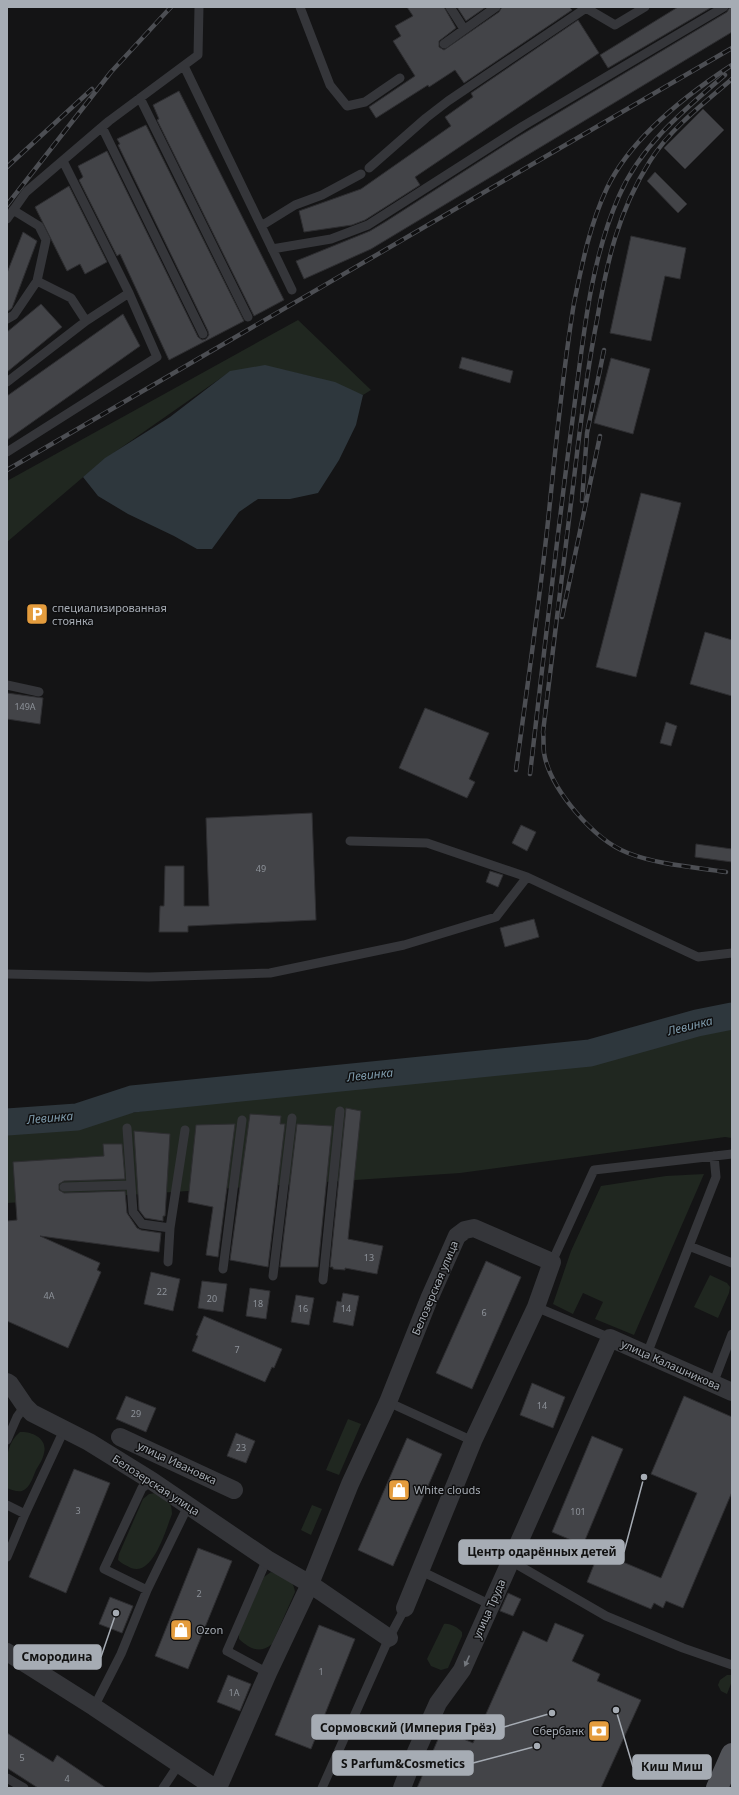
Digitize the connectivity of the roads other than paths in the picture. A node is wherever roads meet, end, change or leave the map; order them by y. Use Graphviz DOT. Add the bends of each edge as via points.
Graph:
graph roads {
  1 [pos="199,7"];
  2 [pos="300,7"];
  3 [pos="450,7"];
  4 [pos="496,7"];
  5 [pos="645,7"];
  6 [pos="724,7"];
  7 [pos="586,8"];
  8 [pos="464,29"];
  9 [pos="444,44"];
  10 [pos="184,66"];
  11 [pos="400,78"];
  12 [pos="140,98"];
  13 [pos="102,127"];
  14 [pos="63,161"];
  15 [pos="369,168"];
  16 [pos="361,174"];
  17 [pos="13,210"];
  18 [pos="7,219"];
  19 [pos="261,226"];
  20 [pos="272,249"];
  21 [pos="37,281"];
  22 [pos="292,290"];
  23 [pos="129,293"];
  24 [pos="248,317"];
  25 [pos="7,319"];
  26 [pos="86,321"];
  27 [pos="203,334"];
  28 [pos="7,382"];
  29 [pos="7,452"];
  30 [pos="7,685"];
  31 [pos="39,692"];
  32 [pos="350,841"];
  33 [pos="528,877"];
  34 [pos="732,953"];
  35 [pos="7,974"];
  36 [pos="340,1111"];
  37 [pos="292,1118"];
  38 [pos="242,1120"];
  39 [pos="127,1128"];
  40 [pos="184,1130"];
  41 [pos="732,1154"];
  42 [pos="714,1156"];
  43 [pos="131,1185"];
  44 [pos="64,1187"];
  45 [pos="170,1228"];
  46 [pos="689,1246"];
  47 [pos="168,1262"];
  48 [pos="552,1262"];
  49 [pos="732,1263"];
  50 [pos="223,1269"];
  51 [pos="274,1276"];
  52 [pos="323,1280"];
  53 [pos="536,1307"];
  54 [pos="732,1334"];
  55 [pos="610,1338"];
  56 [pos="646,1354"];
  57 [pos="7,1382"];
  58 [pos="713,1384"];
  59 [pos="732,1392"];
  60 [pos="388,1402"];
  61 [pos="25,1406"];
  62 [pos="64,1430"];
  63 [pos="120,1437"];
  64 [pos="7,1440"];
  65 [pos="473,1441"];
  66 [pos="169,1460"];
  67 [pos="152,1481"];
  68 [pos="234,1490"];
  69 [pos="7,1505"];
  70 [pos="188,1506"];
  71 [pos="25,1514"];
  72 [pos="7,1557"];
  73 [pos="267,1560"];
  74 [pos="511,1561"];
  75 [pos="421,1572"];
  76 [pos="310,1584"];
  77 [pos="147,1590"];
  78 [pos="491,1605"];
  79 [pos="405,1608"];
  80 [pos="389,1638"];
  81 [pos="7,1652"];
  82 [pos="732,1665"];
  83 [pos="268,1673"];
  84 [pos="94,1707"];
  85 [pos="732,1754"];
  86 [pos="179,1764"];
  87 [pos="7,1778"];
  88 [pos="24,1788"];
  89 [pos="163,1788"];
  90 [pos="215,1788"];
  91 [pos="218,1788"];
  92 [pos="322,1788"];
  93 [pos="402,1788"];
  94 [pos="717,1788"];
  1 -- 10 [label="lane" via="198,55"];
  2 -- 11 [label="lane" via="330,85 347,106 366,102"];
  3 -- 8 [label="lane"];
  4 -- 8 [label="lane"];
  5 -- 7 [label="lane" via="615,25"];
  6 -- 20 [label="lane" via="523,126 368,225 331,239"];
  7 -- 15 [label="lane" via="448,101"];
  8 -- 9 [label="lane"];
  10 -- 12 [label="lane"];
  10 -- 19 [label="lane"];
  12 -- 13 [label="lane"];
  12 -- 24 [label="lane"];
  13 -- 14 [label="lane"];
  13 -- 27 [label="lane"];
  14 -- 17 [label="lane" via="26,192"];
  14 -- 23 [label="lane"];
  16 -- 19 [label="lane" via="322,195 295,205"];
  17 -- 18 [label="lane"];
  17 -- 21 [label="lane" via="39,226 46,240"];
  19 -- 20 [label="lane"];
  20 -- 22 [label="lane"];
  21 -- 25 [label="lane" via="14,315"];
  21 -- 26 [label="lane" via="71,298"];
  23 -- 26 [label="lane"];
  23 -- 29 [label="lane" via="158,357"];
  26 -- 28 [label="lane"];
  30 -- 31 [label="lane"];
  32 -- 33 [label="lane" via="427,843"];
  33 -- 34 [label="lane" via="698,957"];
  33 -- 35 [label="lane" via="496,917 404,945 270,973 149,977"];
  36 -- 52 [label="lane"];
  37 -- 51 [label="lane"];
  38 -- 50 [label="lane"];
  39 -- 43 [label="lane"];
  40 -- 45 [label="lane"];
  41 -- 42 [label="lane"];
  42 -- 46 [label="lane" via="716,1177"];
  42 -- 48 [label="lane" via="594,1170"];
  43 -- 44 [label="lane"];
  43 -- 45 [label="lane" via="133,1212 142,1224"];
  45 -- 47 [label="lane"];
  46 -- 49 [label="lane"];
  46 -- 56 [label="lane"];
  48 -- 53 [label="street"];
  48 -- 60 [label="street, Белозерская улица" via="474,1228 465,1230 457,1236"];
  53 -- 55 [label="lane"];
  53 -- 65 [label="street"];
  54 -- 58 [label="lane"];
  55 -- 56 [label="street, улица Калашникова"];
  55 -- 74 [label="street, улица Труда"];
  56 -- 58 [label="street, улица Калашникова"];
  57 -- 61 [label="street, Белозерская улица"];
  58 -- 59 [label="street, улица Калашникова"];
  60 -- 65 [label="lane"];
  60 -- 76 [label="street, Белозерская улица" via="350,1484"];
  61 -- 62 [label="street, Белозерская улица" via="32,1413"];
  61 -- 64 [label="lane"];
  62 -- 67 [label="street, Белозерская улица"];
  62 -- 71 [label="lane"];
  63 -- 66 [label="street, улица Ивановка"];
  65 -- 75 [label="street"];
  66 -- 67 [label="street" via="161,1474"];
  66 -- 68 [label="street, улица Ивановка"];
  67 -- 70 [label="street, Белозерская улица"];
  67 -- 77 [label="lane" via="142,1488 104,1569"];
  69 -- 71 [label="lane"];
  70 -- 73 [label="street, Белозерская улица"];
  70 -- 77 [label="lane"];
  71 -- 72 [label="lane"];
  73 -- 76 [label="street, Белозерская улица"];
  73 -- 83 [label="lane" via="226,1651"];
  74 -- 78 [label="street, улица Труда"];
  74 -- 82 [label="lane" via="606,1616"];
  75 -- 78 [label="lane"];
  75 -- 79 [label="street"];
  76 -- 80 [label="street, Белозерская улица"];
  76 -- 83 [label="street, Белозерская улица"];
  77 -- 84 [label="lane" via="122,1654"];
  78 -- 93 [label="street, улица Труда, one-way" via="462,1670 438,1703"];
  79 -- 80 [label="lane"];
  80 -- 92 [label="lane"];
  81 -- 84 [label="street"];
  83 -- 91 [label="street, Белозерская улица"];
  84 -- 86 [label="street"];
  85 -- 94 [label="main road"];
  86 -- 89 [label="lane"];
  86 -- 90 [label="street"];
  87 -- 88 [label="lane"];
}
